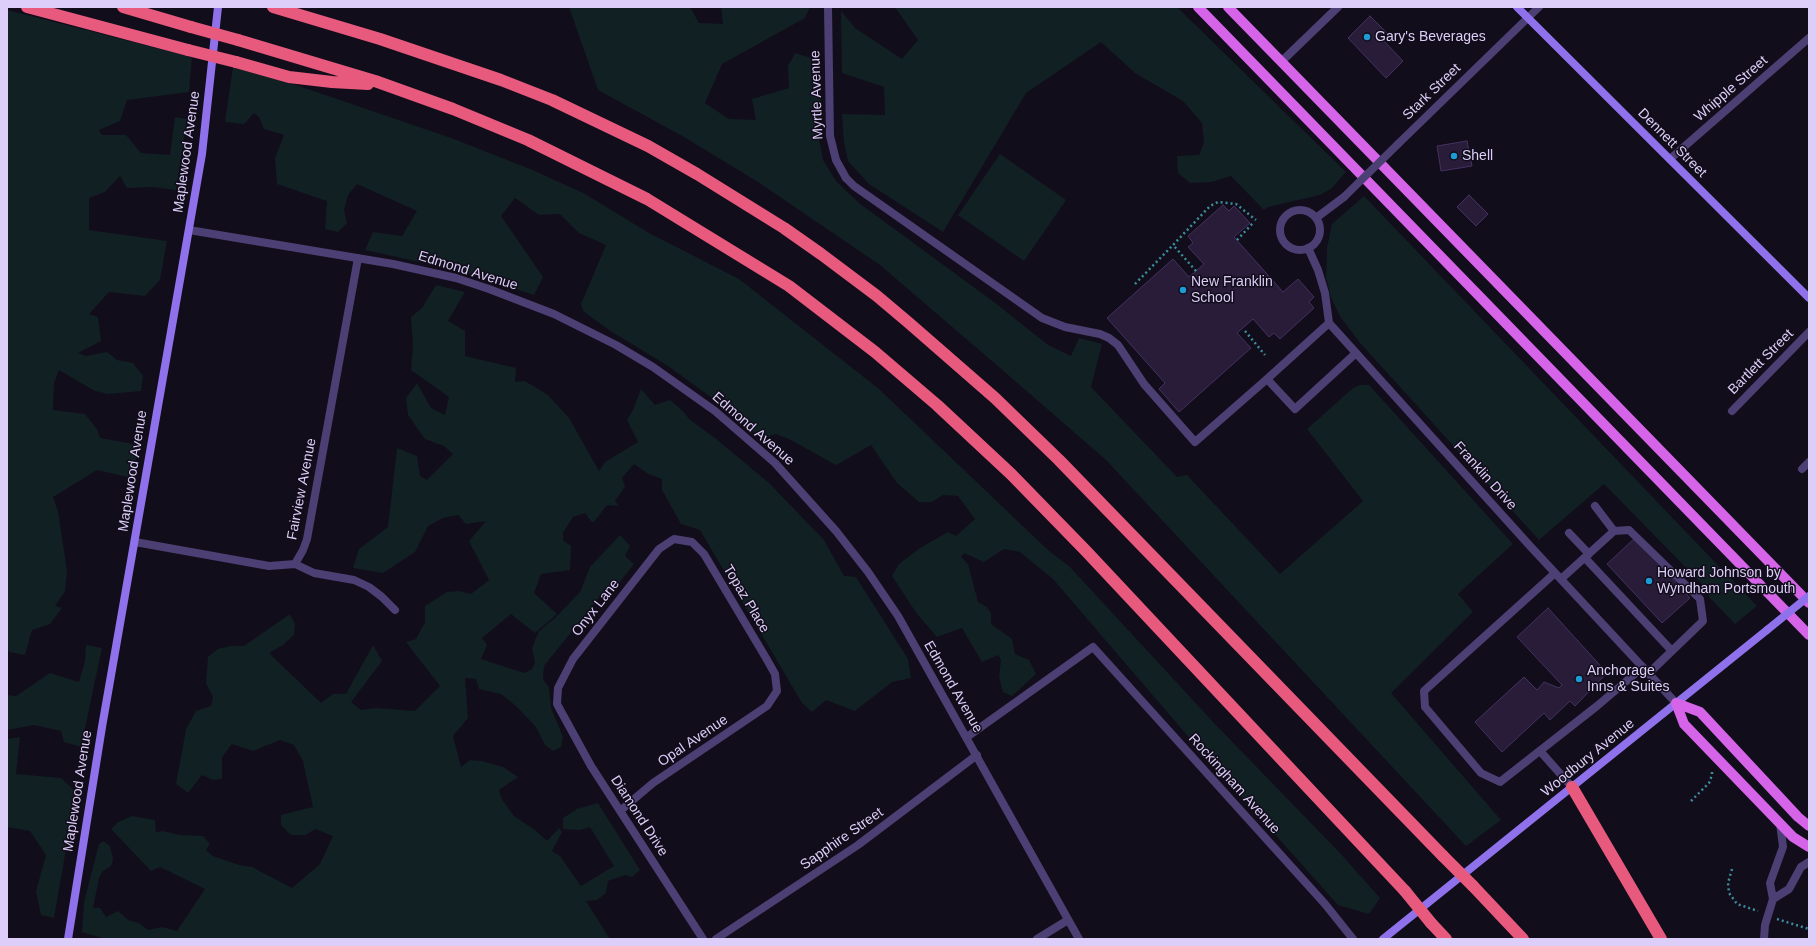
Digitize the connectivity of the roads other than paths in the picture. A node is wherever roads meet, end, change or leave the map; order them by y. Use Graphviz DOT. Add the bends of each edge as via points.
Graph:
graph roads {
  1 [pos="27,7"];
  2 [pos="123,7"];
  3 [pos="218,7"];
  4 [pos="273,7"];
  5 [pos="828,7"];
  6 [pos="1198,7"];
  7 [pos="1228,7"];
  8 [pos="1338,7"];
  9 [pos="1517,7"];
  10 [pos="1539,7"];
  11 [pos="1528,18"];
  12 [pos="1809,38"];
  13 [pos="1281,62"];
  14 [pos="385,85"];
  15 [pos="1670,159"];
  16 [pos="1316,218"];
  17 [pos="189,230"];
  18 [pos="1308,248"];
  19 [pos="358,258"];
  20 [pos="1809,298"];
  21 [pos="1329,324"];
  22 [pos="1809,332"];
  23 [pos="1356,353"];
  24 [pos="1267,378"];
  25 [pos="1732,411"];
  26 [pos="1809,462"];
  27 [pos="1802,469"];
  28 [pos="1595,506"];
  29 [pos="1614,531"];
  30 [pos="1569,533"];
  31 [pos="674,539"];
  32 [pos="135,542"];
  33 [pos="1587,556"];
  34 [pos="295,564"];
  35 [pos="1555,573"];
  36 [pos="1561,580"];
  37 [pos="1809,596"];
  38 [pos="1809,603"];
  39 [pos="395,610"];
  40 [pos="1809,635"];
  41 [pos="1672,651"];
  42 [pos="1646,670"];
  43 [pos="777,691"];
  44 [pos="1676,702"];
  45 [pos="557,704"];
  46 [pos="967,737"];
  47 [pos="1540,751"];
  48 [pos="977,754"];
  49 [pos="1572,787"];
  50 [pos="620,811"];
  51 [pos="1780,823"];
  52 [pos="1809,826"];
  53 [pos="1809,847"];
  54 [pos="1809,862"];
  55 [pos="1773,899"];
  56 [pos="1068,920"];
  57 [pos="68,939"];
  58 [pos="703,939"];
  59 [pos="716,939"];
  60 [pos="1036,939"];
  61 [pos="1079,939"];
  62 [pos="1353,939"];
  63 [pos="1382,939"];
  64 [pos="1446,939"];
  65 [pos="1523,939"];
  66 [pos="1661,939"];
  67 [pos="1764,939"];
  1 -- 14 [label="highway, bridge" via="289,76"];
  2 -- 14 [label="highway, bridge"];
  3 -- 17 [label="street, Maplewood Avenue" via="206,120"];
  4 -- 65 [label="highway, bridge" via="387,42 552,100 697,174 765,216 872,292 995,398 1060,460"];
  5 -- 24 [label="street, Myrtle Avenue" via="830,136 836,160 846,178 854,186 1042,318 1064,327 1109,338 1118,345 1144,384 1195,442"];
  6 -- 40 [label="main road"];
  7 -- 13 [label="main road"];
  8 -- 13 [label="street"];
  9 -- 11 [label="street, Dennett Street"];
  10 -- 11 [label="street, Stark Street"];
  11 -- 15 [label="street, Dennett Street"];
  11 -- 16 [label="street, Stark Street, bridge" via="1344,197"];
  12 -- 15 [label="street, Whipple Street"];
  13 -- 38 [label="main road"];
  14 -- 64 [label="highway, bridge" via="453,109 528,140 647,199 789,286 875,352 1011,474 1092,556 1405,891"];
  15 -- 20 [label="street, Dennett Street"];
  16 -- 18 [label="street" via="1320,226 1318,238 1314,245"];
  16 -- 18 [label="street" via="1308,212 1296,211 1286,217 1281,227 1281,235 1289,246 1296,249"];
  17 -- 19 [label="street, Edmond Avenue"];
  17 -- 32 [label="street, Maplewood Avenue"];
  18 -- 21 [label="street" via="1325,293"];
  19 -- 34 [label="street, Fairview Avenue" via="307,539"];
  19 -- 46 [label="street, Edmond Avenue" via="456,278 554,314 592,331 653,367 715,411 775,463 836,531 868,572 898,616"];
  21 -- 23 [label="street, Franklin Drive"];
  21 -- 24 [label="street"];
  22 -- 25 [label="street, Bartlett Street"];
  23 -- 24 [label="street" via="1295,409"];
  23 -- 35 [label="street, Franklin Drive"];
  26 -- 27 [label="street"];
  28 -- 29 [label="street"];
  29 -- 33 [label="street"];
  29 -- 41 [label="street" via="1629,530 1700,599 1703,621"];
  30 -- 33 [label="street"];
  31 -- 43 [label="street, Topaz Place" via="692,542 704,554 766,658 774,674"];
  31 -- 45 [label="street, Onyx Lane" via="659,549 573,659 558,688"];
  32 -- 34 [label="street" via="269,566"];
  32 -- 57 [label="street, Maplewood Avenue"];
  33 -- 36 [label="street"];
  33 -- 41 [label="street"];
  34 -- 39 [label="street" via="314,573 354,580 369,587"];
  35 -- 36 [label="street, Franklin Drive"];
  35 -- 47 [label="street" via="1424,691 1425,707 1481,773 1500,782"];
  36 -- 42 [label="street, Franklin Drive"];
  37 -- 44 [label="street, Woodbury Avenue, bridge"];
  41 -- 42 [label="street"];
  42 -- 44 [label="street, Franklin Drive"];
  42 -- 47 [label="street"];
  43 -- 50 [label="street, Opal Avenue" via="768,706 653,783"];
  44 -- 49 [label="street, Woodbury Avenue"];
  44 -- 51 [label="main road" via="1684,724"];
  44 -- 52 [label="main road" via="1700,712"];
  45 -- 50 [label="street, Diamond Drive" via="591,766"];
  46 -- 48 [label="street, Edmond Avenue"];
  46 -- 62 [label="street, Rockingham Avenue" via="1094,647"];
  47 -- 49 [label="street"];
  48 -- 56 [label="street, Edmond Avenue"];
  48 -- 59 [label="street, Sapphire Street" via="858,846"];
  49 -- 63 [label="street, Woodbury Avenue"];
  49 -- 66 [label="highway"];
  50 -- 58 [label="street, Diamond Drive"];
  51 -- 53 [label="main road"];
  51 -- 55 [label="street" via="1783,847 1770,883"];
  54 -- 55 [label="street" via="1801,867 1789,889"];
  55 -- 67 [label="street" via="1765,925"];
  56 -- 60 [label="street"];
  56 -- 61 [label="street, Edmond Avenue"];
}
